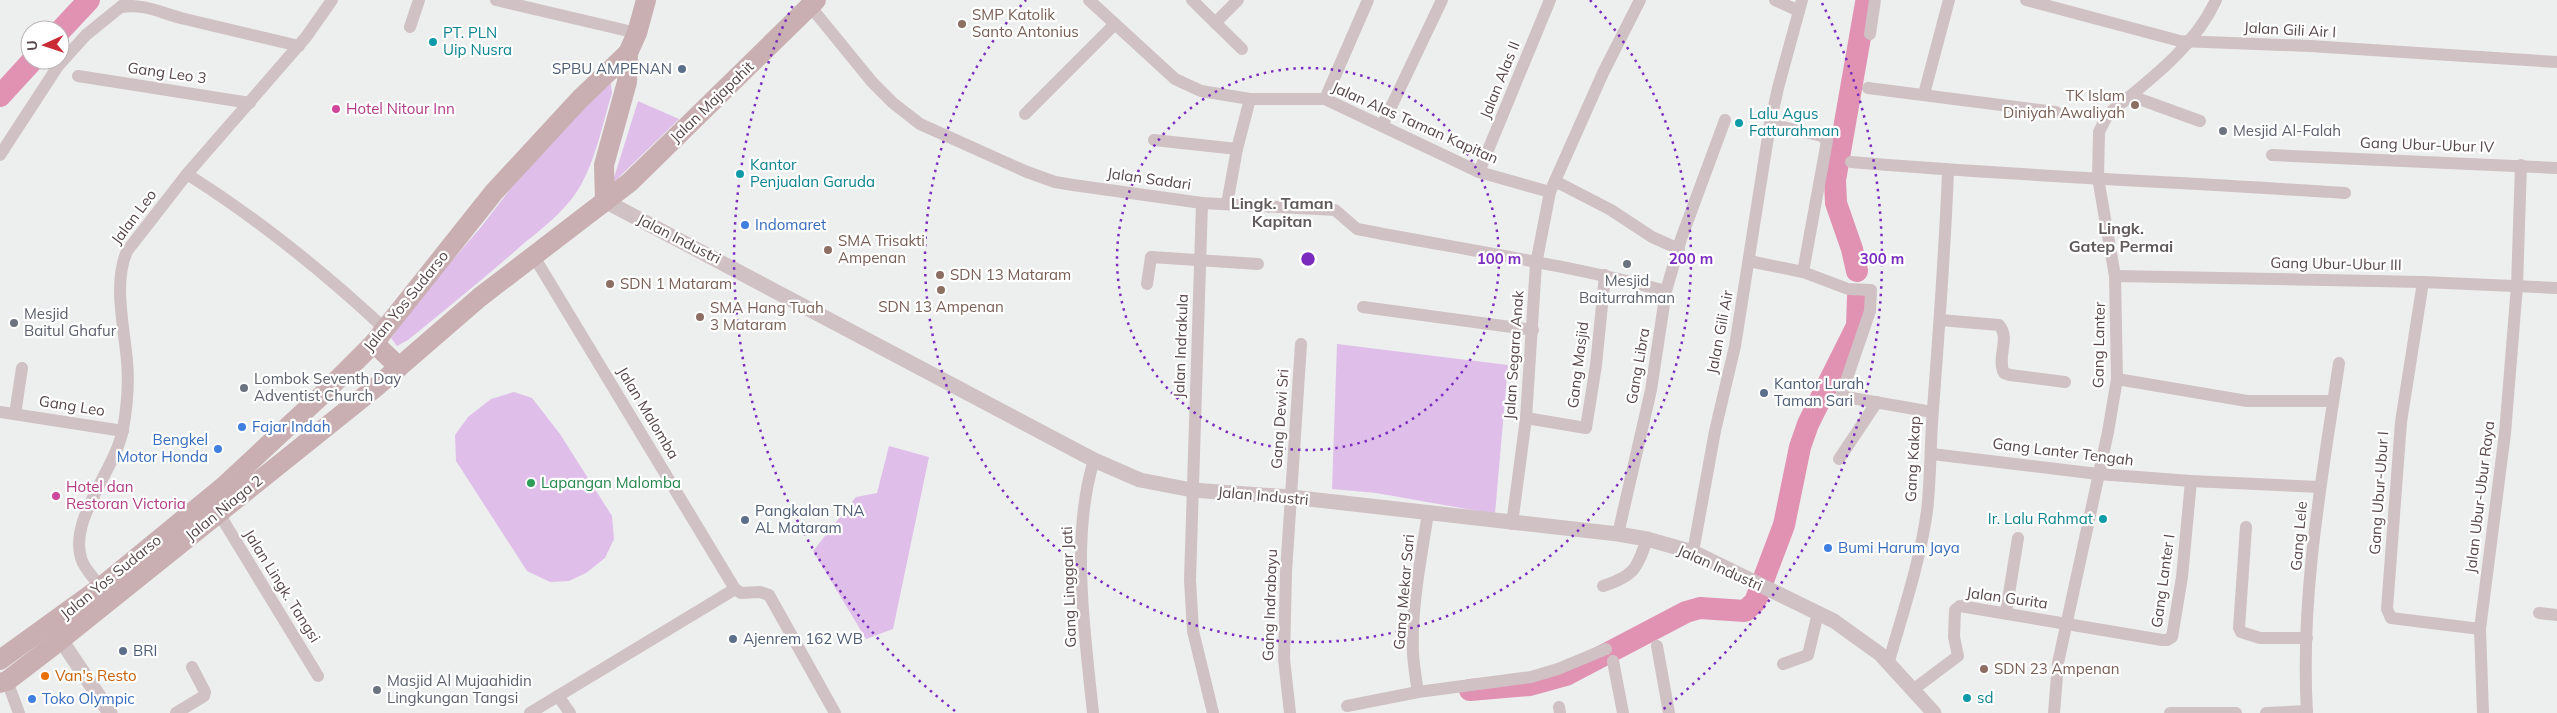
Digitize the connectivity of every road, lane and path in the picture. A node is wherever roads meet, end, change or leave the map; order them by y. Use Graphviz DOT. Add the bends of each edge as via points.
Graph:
graph roads {
  1 [pos="332,0"];
  2 [pos="419,0"];
  3 [pos="496,0"];
  4 [pos="646,0"];
  5 [pos="1089,0"];
  6 [pos="1192,0"];
  7 [pos="1238,0"];
  8 [pos="1368,0"];
  9 [pos="1442,0"];
  10 [pos="1550,0"];
  11 [pos="1640,0"];
  12 [pos="1776,0"];
  13 [pos="1875,0"];
  14 [pos="1949,0"];
  15 [pos="2026,0"];
  16 [pos="2216,0"];
  17 [pos="813,3"];
  18 [pos="125,4"];
  19 [pos="1801,6"];
  20 [pos="1215,23"];
  21 [pos="1115,24"];
  22 [pos="410,27"];
  23 [pos="637,33"];
  24 [pos="1870,34"];
  25 [pos="2190,42"];
  26 [pos="299,46"];
  27 [pos="1242,49"];
  28 [pos="628,53"];
  29 [pos="2557,62"];
  30 [pos="78,76"];
  31 [pos="1868,88"];
  32 [pos="1924,94"];
  33 [pos="2131,96"];
  34 [pos="1325,99"];
  35 [pos="1250,100"];
  36 [pos="250,103"];
  37 [pos="2056,112"];
  38 [pos="1025,114"];
  39 [pos="1725,120"];
  40 [pos="2200,121"];
  41 [pos="1770,124"];
  42 [pos="1382,126"];
  43 [pos="1154,140"];
  44 [pos="1237,149"];
  45 [pos="0,155"];
  46 [pos="2272,155"];
  47 [pos="1851,162"];
  48 [pos="2521,165"];
  49 [pos="2557,168"];
  50 [pos="1948,171"];
  51 [pos="1479,172"];
  52 [pos="187,174"];
  53 [pos="2098,178"];
  54 [pos="1553,187"];
  55 [pos="2345,193"];
  56 [pos="605,201"];
  57 [pos="1202,203"];
  58 [pos="1227,204"];
  59 [pos="1679,249"];
  60 [pos="533,255"];
  61 [pos="1200,260"];
  62 [pos="1749,261"];
  63 [pos="1258,264"];
  64 [pos="1536,264"];
  65 [pos="1803,272"];
  66 [pos="1605,275"];
  67 [pos="2115,276"];
  68 [pos="2423,282"];
  69 [pos="1148,284"];
  70 [pos="2517,286"];
  71 [pos="2557,288"];
  72 [pos="1666,291"];
  73 [pos="1362,307"];
  74 [pos="1940,320"];
  75 [pos="1534,330"];
  76 [pos="379,336"];
  77 [pos="1301,344"];
  78 [pos="2339,363"];
  79 [pos="399,367"];
  80 [pos="22,368"];
  81 [pos="2117,379"];
  82 [pos="2064,382"];
  83 [pos="2333,401"];
  84 [pos="1876,402"];
  85 [pos="0,412"];
  86 [pos="1932,412"];
  87 [pos="15,414"];
  88 [pos="1526,418"];
  89 [pos="123,431"];
  90 [pos="1932,454"];
  91 [pos="1839,459"];
  92 [pos="1094,460"];
  93 [pos="2098,474"];
  94 [pos="2191,482"];
  95 [pos="2319,487"];
  96 [pos="1192,490"];
  97 [pos="1291,497"];
  98 [pos="218,512"];
  99 [pos="1428,513"];
  100 [pos="1512,524"];
  101 [pos="2246,527"];
  102 [pos="1618,534"];
  103 [pos="2018,538"];
  104 [pos="1647,539"];
  105 [pos="1693,552"];
  106 [pos="1603,586"];
  107 [pos="101,587"];
  108 [pos="735,588"];
  109 [pos="2006,612"];
  110 [pos="1818,613"];
  111 [pos="2539,613"];
  112 [pos="2557,614"];
  113 [pos="2066,623"];
  114 [pos="2480,629"];
  115 [pos="2307,638"];
  116 [pos="61,640"];
  117 [pos="1657,646"];
  118 [pos="1606,649"];
  119 [pos="0,660"];
  120 [pos="1613,661"];
  121 [pos="1889,661"];
  122 [pos="1784,664"];
  123 [pos="192,667"];
  124 [pos="318,676"];
  125 [pos="4,682"];
  126 [pos="1914,689"];
  127 [pos="1418,692"];
  128 [pos="558,696"];
  129 [pos="1347,706"];
  130 [pos="2307,712"];
  131 [pos="19,713"];
  132 [pos="110,713"];
  133 [pos="176,713"];
  134 [pos="530,713"];
  135 [pos="570,713"];
  136 [pos="835,713"];
  137 [pos="1093,713"];
  138 [pos="1213,713"];
  139 [pos="1290,713"];
  140 [pos="1623,713"];
  141 [pos="1670,713"];
  142 [pos="1934,713"];
  143 [pos="2054,713"];
  144 [pos="2170,713"];
  145 [pos="2236,713"];
  146 [pos="2266,713"];
  147 [pos="2483,713"];
  1 -- 26 [label="street, Jalan Leo"];
  2 -- 22 [label="street"];
  3 -- 23 [label="street"];
  4 -- 23 [label="main road"];
  5 -- 21 [label="street, Jalan Alas Taman Kapitan"];
  6 -- 20 [label="street"];
  7 -- 20 [label="street"];
  8 -- 34 [label="street"];
  9 -- 42 [label="street"];
  10 -- 51 [label="street, Jalan Alas II"];
  11 -- 54 [label="street, Jalan Segara Anak" via="1603,73"];
  12 -- 19 [label="street"];
  13 -- 24 [label="street"];
  14 -- 32 [label="street"];
  15 -- 25 [label="street, Jalan Gili Air I" via="2163,38"];
  16 -- 25 [label="street, Gang Lanter"];
  17 -- 56 [label="main road, Jalan Majapahit" via="630,182"];
  17 -- 57 [label="street, Jalan Sadari" via="872,82 920,124 1055,182"];
  18 -- 26 [label="street"];
  18 -- 45 [label="street" via="86,34 58,66"];
  19 -- 41 [label="street, Jalan Gili Air"];
  20 -- 27 [label="street"];
  21 -- 35 [label="street, Jalan Alas Taman Kapitan" via="1182,83 1201,91"];
  21 -- 38 [label="street"];
  23 -- 28 [label="main road"];
  25 -- 29 [label="street, Jalan Gili Air I" via="2310,46"];
  25 -- 33 [label="street, Gang Lanter"];
  26 -- 36 [label="street, Jalan Leo"];
  28 -- 56 [label="main road" via="627,82 604,164"];
  28 -- 76 [label="main road, Jalan Yos Sudarso" via="580,99 494,192"];
  30 -- 36 [label="street, Gang Leo 3"];
  31 -- 32 [label="street"];
  32 -- 37 [label="street"];
  33 -- 40 [label="street"];
  33 -- 53 [label="street, Gang Lanter" via="2113,110 2102,125 2098,140"];
  34 -- 35 [label="street, Jalan Alas Taman Kapitan"];
  34 -- 42 [label="street, Jalan Alas Taman Kapitan"];
  35 -- 44 [label="street"];
  36 -- 52 [label="street, Jalan Leo"];
  39 -- 59 [label="street, Gang Libra"];
  41 -- 62 [label="street, Jalan Gili Air"];
  41 -- 65 [label="street" via="1822,136 1827,141"];
  42 -- 51 [label="street, Jalan Alas Taman Kapitan"];
  43 -- 44 [label="street"];
  44 -- 58 [label="street"];
  46 -- 48 [label="street, Gang Ubur-Ubur IV"];
  47 -- 50 [label="street"];
  48 -- 49 [label="street, Gang Ubur-Ubur IV"];
  48 -- 70 [label="street"];
  50 -- 53 [label="street"];
  50 -- 74 [label="street, Gang Kakap"];
  51 -- 54 [label="street, Jalan Alas Taman Kapitan"];
  52 -- 76 [label="street" via="243,210 344,291"];
  52 -- 89 [label="street, Jalan Leo" via="127,251 122,262 127,376"];
  53 -- 55 [label="street"];
  53 -- 67 [label="street, Gang Lanter"];
  54 -- 59 [label="street" via="1611,210 1652,237"];
  54 -- 64 [label="street, Jalan Segara Anak"];
  56 -- 60 [label="main road"];
  56 -- 92 [label="street, Jalan Industri"];
  57 -- 58 [label="street, Jalan Sadari"];
  57 -- 61 [label="street, Jalan Indrakula"];
  58 -- 64 [label="street, Jalan Sadari" via="1335,210 1357,229"];
  59 -- 72 [label="street, Gang Libra"];
  60 -- 79 [label="main road"];
  60 -- 108 [label="street, Jalan Malomba"];
  61 -- 63 [label="street"];
  61 -- 69 [label="street" via="1151,257"];
  61 -- 96 [label="street, Jalan Indrakula"];
  62 -- 65 [label="street"];
  62 -- 105 [label="street, Jalan Gili Air"];
  64 -- 66 [label="street"];
  64 -- 75 [label="street, Jalan Segara Anak"];
  65 -- 84 [label="street" via="1848,289 1872,291 1870,311 1842,393 1846,397"];
  66 -- 72 [label="street"];
  66 -- 88 [label="street, Gang Masjid" via="1586,428"];
  67 -- 68 [label="street, Gang Ubur-Ubur III"];
  67 -- 81 [label="street, Gang Lanter"];
  68 -- 70 [label="street, Gang Ubur-Ubur III"];
  68 -- 114 [label="street, Gang Ubur-Ubur I" via="2401,422 2387,609 2391,618"];
  70 -- 71 [label="street, Gang Ubur-Ubur III"];
  70 -- 114 [label="street, Jalan Ubur-Ubur Raya" via="2505,433"];
  72 -- 102 [label="street, Gang Libra" via="1651,390"];
  73 -- 75 [label="street"];
  74 -- 82 [label="street" via="1999,325 2004,332 2004,372"];
  74 -- 86 [label="street, Gang Kakap"];
  75 -- 88 [label="street, Jalan Segara Anak"];
  76 -- 79 [label="main road"];
  76 -- 107 [label="main road, Jalan Yos Sudarso" via="277,438"];
  77 -- 97 [label="street, Gang Dewi Sri"];
  78 -- 83 [label="street, Gang Lele"];
  79 -- 98 [label="main road, Jalan Niaga 2"];
  80 -- 87 [label="street, Gang Leo"];
  81 -- 83 [label="street" via="2247,400"];
  81 -- 93 [label="street, Gang Lanter"];
  83 -- 95 [label="street, Gang Lele"];
  84 -- 86 [label="street"];
  84 -- 91 [label="street"];
  85 -- 87 [label="street, Gang Leo"];
  86 -- 90 [label="street, Gang Kakap"];
  87 -- 89 [label="street, Gang Leo"];
  88 -- 100 [label="street, Jalan Segara Anak"];
  89 -- 107 [label="street, Jalan Leo" via="82,524 81,559"];
  90 -- 93 [label="street, Gang Lanter Tengah"];
  90 -- 121 [label="street, Gang Kakap" via="1926,512 1915,568"];
  92 -- 96 [label="street, Jalan Industri" via="1140,480"];
  92 -- 137 [label="street, Gang Linggar Jati" via="1086,486 1082,529 1084,626"];
  93 -- 94 [label="street, Gang Lanter Tengah"];
  93 -- 113 [label="street, Gang Lanter"];
  94 -- 95 [label="street, Gang Lanter Tengah"];
  94 -- 113 [label="street, Gang Lanter I" via="2182,577 2172,637 2162,640"];
  95 -- 115 [label="street, Gang Lele"];
  96 -- 97 [label="street, Jalan Industri"];
  96 -- 138 [label="street, Jalan Indrakula" via="1190,571 1193,631"];
  97 -- 99 [label="street, Jalan Industri"];
  97 -- 139 [label="street, Gang Indrabayu" via="1284,658"];
  98 -- 116 [label="main road, Jalan Niaga 2"];
  98 -- 124 [label="street, Jalan Lingk. Tangsi"];
  99 -- 100 [label="street, Jalan Industri"];
  99 -- 127 [label="street, Gang Mekar Sari" via="1416,596 1413,655"];
  100 -- 102 [label="street, Jalan Industri"];
  101 -- 115 [label="street" via="2241,632 2260,638"];
  102 -- 104 [label="street, Jalan Industri"];
  103 -- 109 [label="street"];
  104 -- 105 [label="street, Jalan Industri"];
  104 -- 106 [label="street" via="1638,566 1631,574"];
  105 -- 110 [label="street, Jalan Industri"];
  107 -- 119 [label="main road, Jalan Yos Sudarso"];
  108 -- 128 [label="street"];
  108 -- 136 [label="street" via="741,593 769,595"];
  109 -- 113 [label="street, Jalan Gurita"];
  109 -- 126 [label="street, Jalan Gurita" via="1956,608 1954,637 1958,656"];
  110 -- 121 [label="street, Jalan Industri" via="1857,635"];
  110 -- 122 [label="street" via="1808,655"];
  111 -- 112 [label="street"];
  113 -- 143 [label="street, Gang Lanter" via="2055,678"];
  114 -- 147 [label="street, Jalan Ubur-Ubur Raya"];
  115 -- 130 [label="street, Gang Lele"];
  116 -- 125 [label="main road, Jalan Niaga 2"];
  116 -- 132 [label="street"];
  117 -- 141 [label="street"];
  118 -- 127 [label="street" via="1531,677"];
  120 -- 140 [label="street"];
  121 -- 126 [label="street, Jalan Industri"];
  123 -- 133 [label="street" via="204,696"];
  125 -- 131 [label="street"];
  126 -- 142 [label="street, Jalan Industri"];
  127 -- 129 [label="street"];
  128 -- 134 [label="street"];
  128 -- 135 [label="street"];
  130 -- 146 [label="street"];
  144 -- 145 [label="street"];
}
